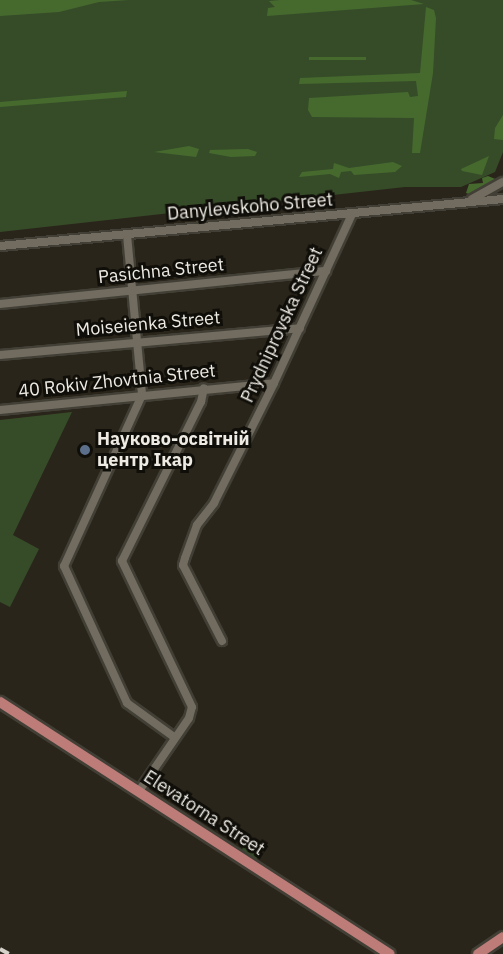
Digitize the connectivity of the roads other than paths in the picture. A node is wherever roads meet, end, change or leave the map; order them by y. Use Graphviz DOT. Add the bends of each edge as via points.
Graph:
graph roads {
  1 [pos="503,182"];
  2 [pos="503,186"];
  3 [pos="498,200"];
  4 [pos="462,203"];
  5 [pos="352,214"];
  6 [pos="127,235"];
  7 [pos="0,246"];
  8 [pos="326,271"];
  9 [pos="134,291"];
  10 [pos="0,304"];
  11 [pos="300,328"];
  12 [pos="139,341"];
  13 [pos="0,355"];
  14 [pos="274,383"];
  15 [pos="204,388"];
  16 [pos="142,395"];
  17 [pos="0,410"];
  18 [pos="222,641"];
  19 [pos="0,702"];
  20 [pos="174,737"];
  21 [pos="139,791"];
  22 [pos="503,937"];
  23 [pos="390,954"];
  24 [pos="479,954"];
  1 -- 4 [label="street"];
  2 -- 3 [label="street"];
  3 -- 4 [label="street, Danylevskoho Street"];
  4 -- 5 [label="street, Danylevskoho Street"];
  5 -- 6 [label="street, Danylevskoho Street"];
  5 -- 8 [label="street, Prydniprovska Street"];
  6 -- 7 [label="street, Danylevskoho Street"];
  6 -- 9 [label="street"];
  8 -- 9 [label="street, Pasichna Street"];
  8 -- 11 [label="street, Prydniprovska Street"];
  9 -- 10 [label="street, Pasichna Street"];
  9 -- 12 [label="street"];
  11 -- 12 [label="street, Moiseienka Street"];
  11 -- 14 [label="street, Prydniprovska Street"];
  12 -- 13 [label="street, Moiseienka Street"];
  12 -- 16 [label="street"];
  14 -- 15 [label="street, 40 Rokiv Zhovtnia Street"];
  14 -- 18 [label="street, Prydniprovska Street" via="214,503 197,525 183,566"];
  15 -- 16 [label="street, 40 Rokiv Zhovtnia Street"];
  15 -- 20 [label="street" via="201,402 122,561 192,707 189,718"];
  16 -- 17 [label="street, 40 Rokiv Zhovtnia Street"];
  16 -- 20 [label="street" via="64,566 127,703"];
  19 -- 21 [label="main road, Elevatorna Street"];
  20 -- 21 [label="street"];
  21 -- 23 [label="main road, Elevatorna Street"];
  22 -- 24 [label="main road"];
}
